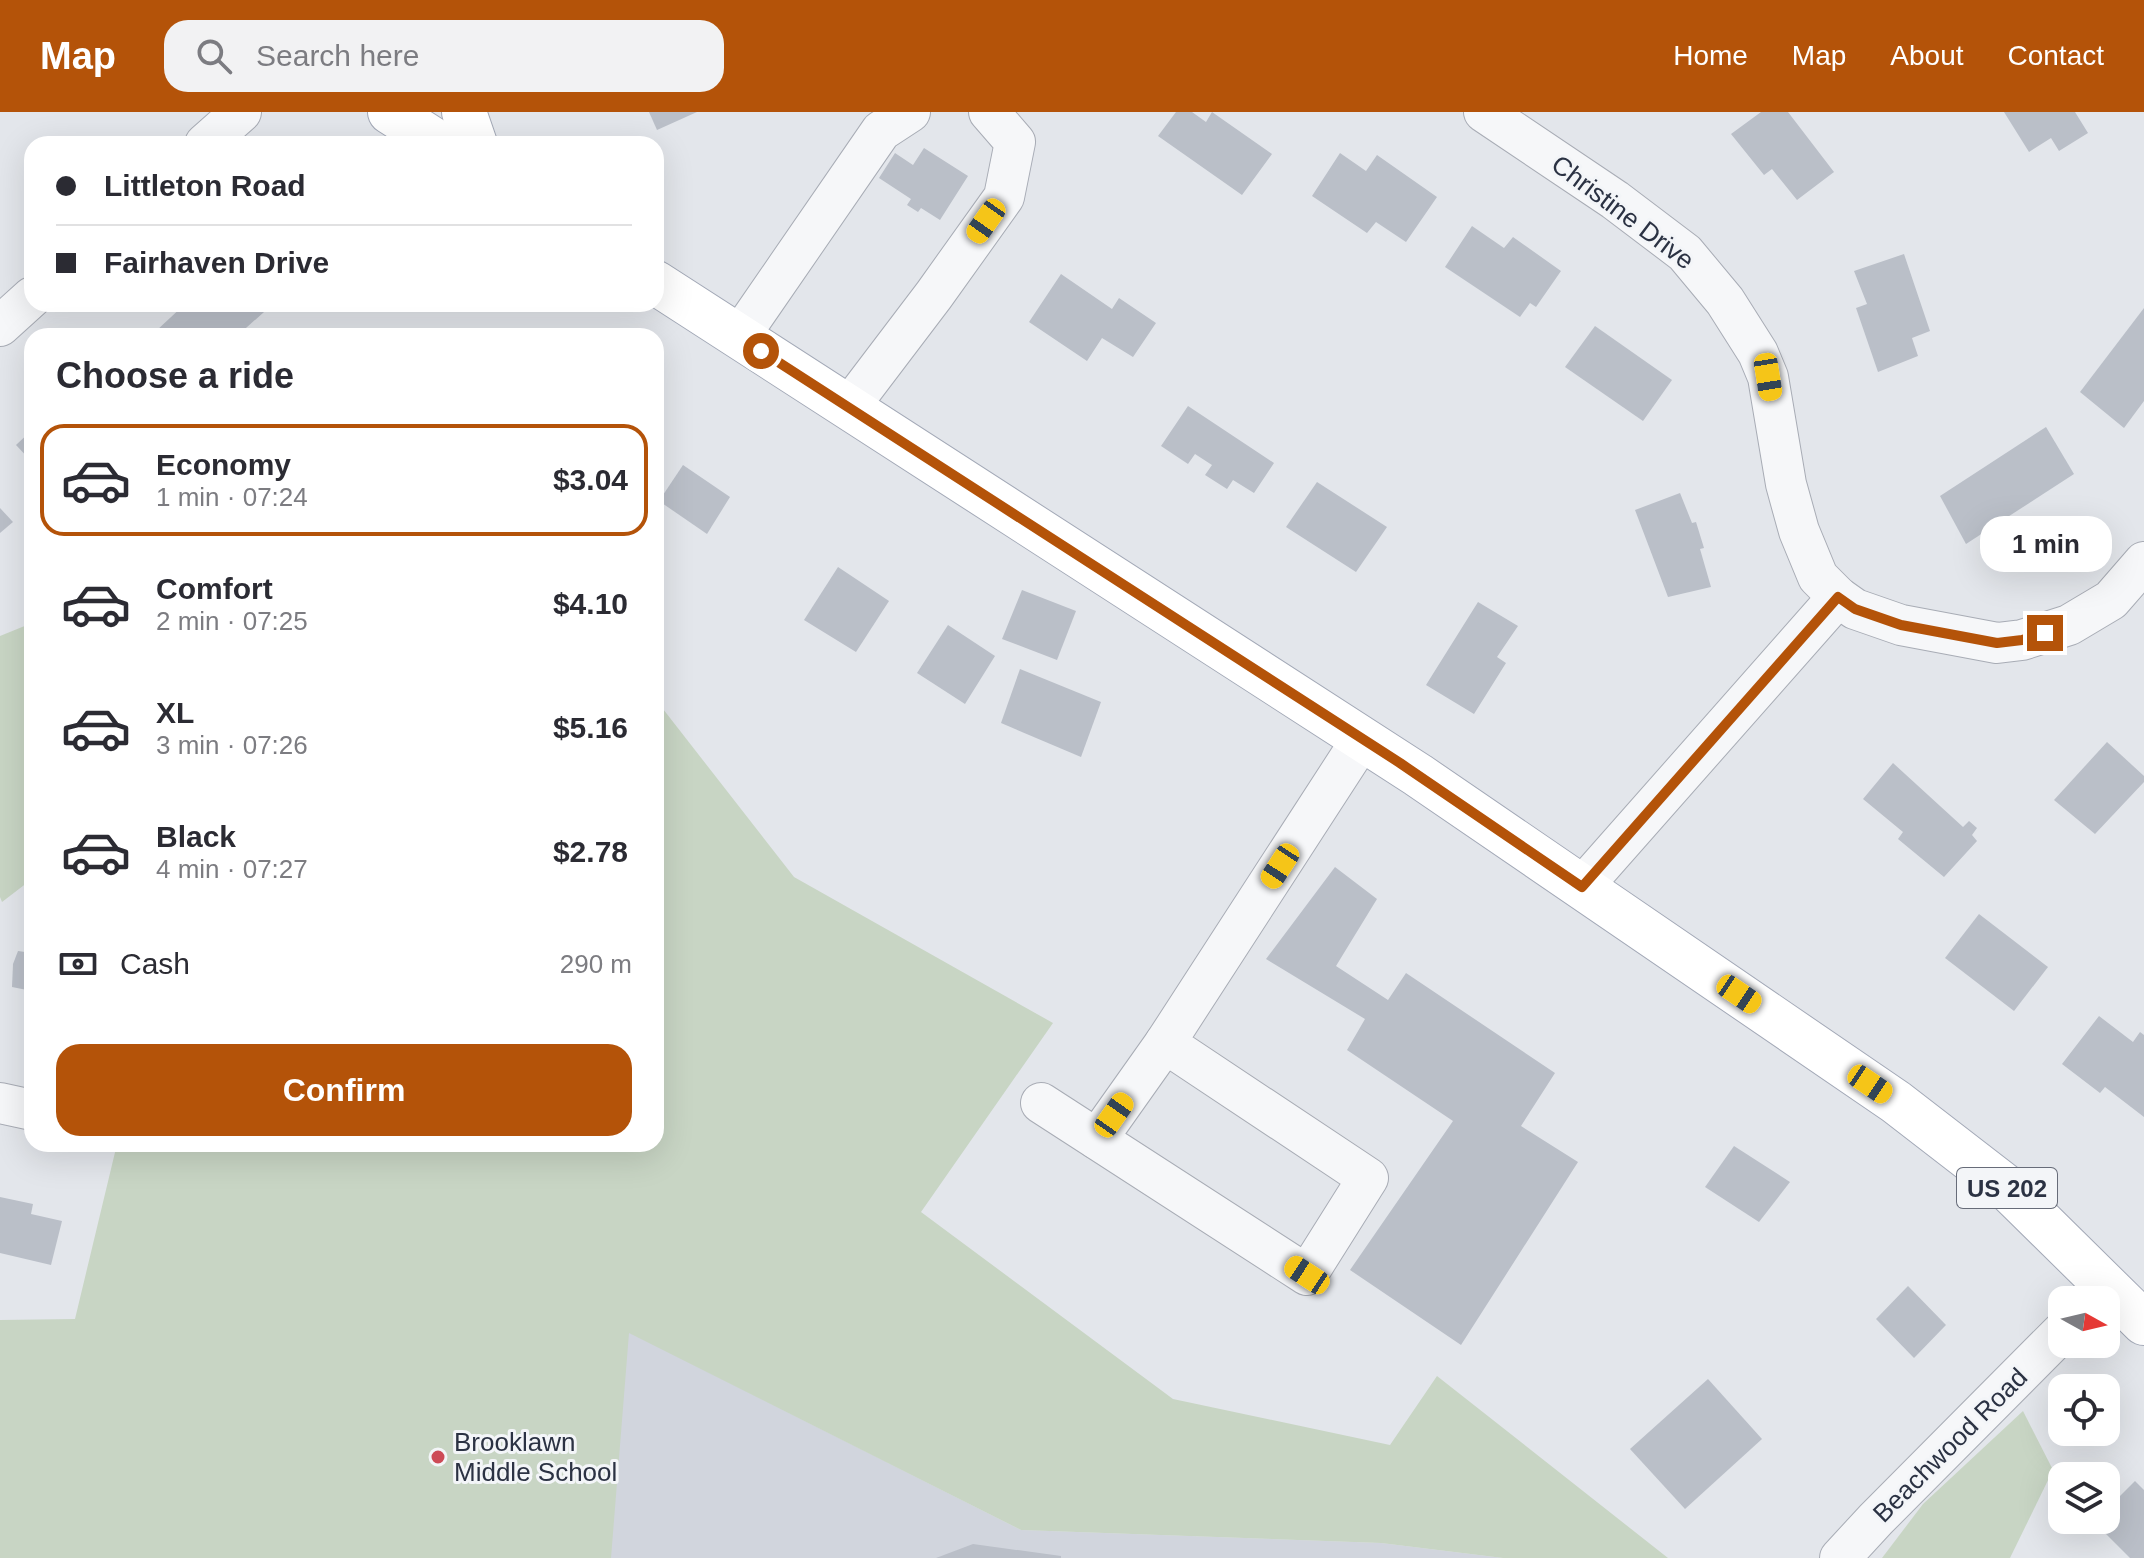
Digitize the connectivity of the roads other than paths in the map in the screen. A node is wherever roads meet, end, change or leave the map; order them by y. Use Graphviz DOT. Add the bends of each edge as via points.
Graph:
graph roads {
  1 [pos="241,112"];
  2 [pos="390,112"];
  3 [pos="464,112"];
  4 [pos="910,112"];
  5 [pos="989,112"];
  6 [pos="1484,112"];
  7 [pos="214,136"];
  8 [pos="428,136"];
  9 [pos="472,136"];
  10 [pos="664,288"];
  11 [pos="24,304"];
  12 [pos="0,326"];
  13 [pos="739,337"];
  14 [pos="849,407"];
  15 [pos="2144,562"];
  16 [pos="1838,597"];
  17 [pos="1362,739"];
  18 [pos="1582,887"];
  19 [pos="1165,1043"];
  20 [pos="0,1103"];
  21 [pos="1041,1103"];
  22 [pos="24,1108"];
  23 [pos="1097,1139"];
  24 [pos="2094,1286"];
  25 [pos="2120,1307"];
  26 [pos="2144,1323"];
  27 [pos="2048,1346"];
  28 [pos="1840,1558"];
  1 -- 7 [label="street"];
  2 -- 8 [label="main road"];
  3 -- 9 [label="main road"];
  4 -- 13 [label="street" via="881,131"];
  5 -- 14 [label="street" via="1015,142 1004,197"];
  6 -- 16 [label="street, Christine Drive" via="1685,253 1725,301 1768,377 1799,531 1818,577"];
  10 -- 13 [label="main road, US 202"];
  11 -- 12 [label="street"];
  13 -- 14 [label="main road, US 202"];
  14 -- 17 [label="main road, US 202"];
  15 -- 16 [label="street" via="2111,600 2069,625 1997,643 1901,625 1855,609"];
  16 -- 18 [label="street"];
  17 -- 18 [label="main road, US 202"];
  17 -- 19 [label="street"];
  18 -- 24 [label="main road, US 202" via="1896,1102 2006,1187"];
  19 -- 23 [label="street"];
  19 -- 23 [label="street" via="1368,1178 1307,1275"];
  20 -- 22 [label="street"];
  21 -- 23 [label="street"];
  25 -- 26 [label="main road, US 202"];
  27 -- 28 [label="street, Beachwood Road"];
}
